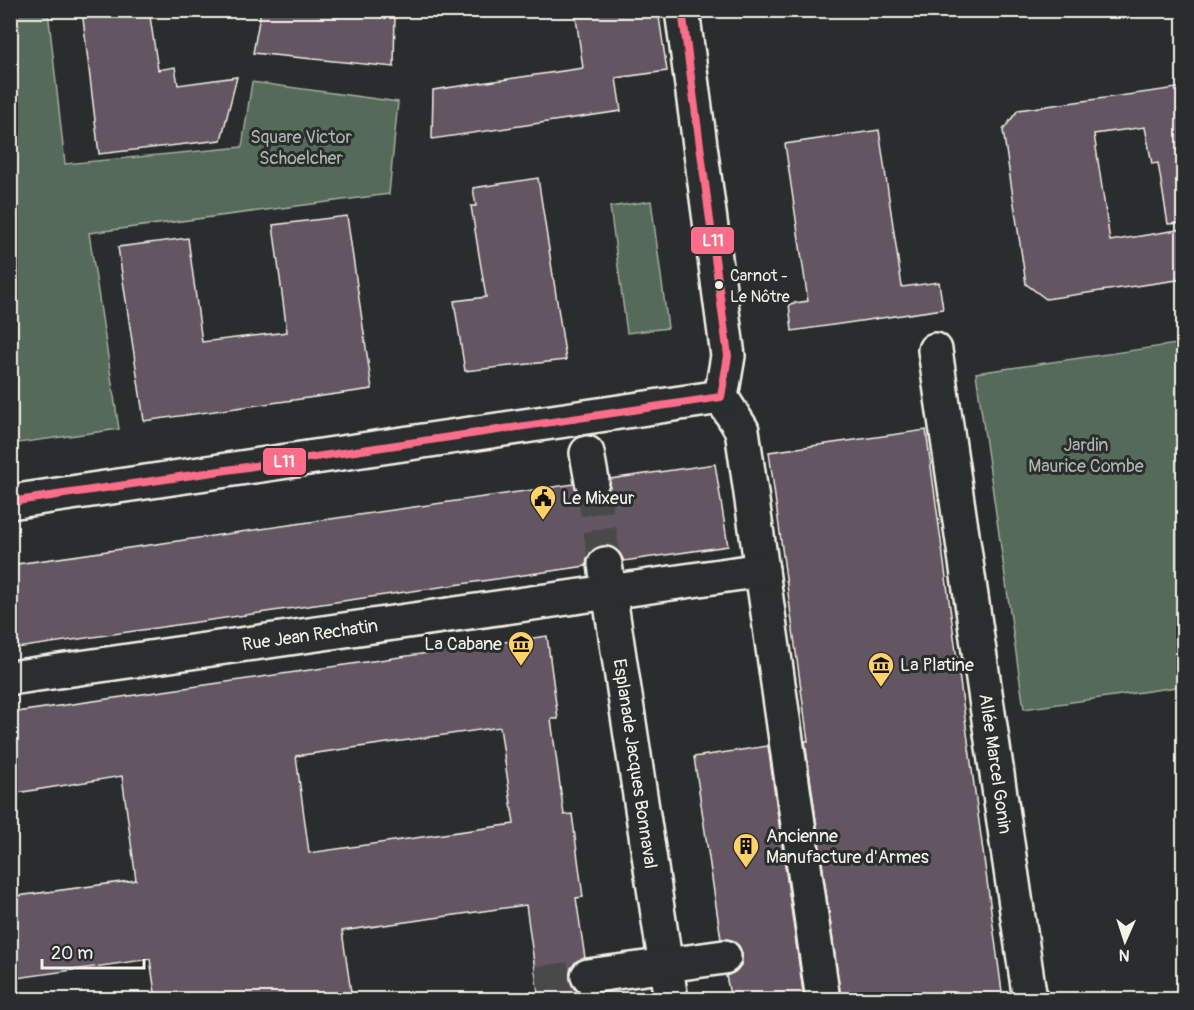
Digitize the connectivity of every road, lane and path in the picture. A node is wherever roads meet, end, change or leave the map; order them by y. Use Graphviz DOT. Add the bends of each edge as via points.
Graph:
graph roads {
  1 [pos="682,10"];
  2 [pos="935,350"];
  3 [pos="721,397"];
  4 [pos="10,502"];
  5 [pos="762,570"];
  6 [pos="607,578"];
  7 [pos="10,678"];
  8 [pos="724,957"];
  9 [pos="666,965"];
  10 [pos="588,976"];
  11 [pos="671,999"];
  12 [pos="823,999"];
  13 [pos="1030,999"];
  1 -- 3 [label="street" via="728,356"];
  2 -- 13 [label="street, Allée Marcel Gonin"];
  3 -- 4 [label="street"];
  3 -- 5 [label="street" via="742,430"];
  5 -- 6 [label="street, Rue Jean Rechatin"];
  5 -- 12 [label="street" via="804,945"];
  6 -- 7 [label="street, Rue Jean Rechatin"];
  6 -- 9 [label="street, Esplanade Jacques Bonnaval"];
  8 -- 9 [label="street"];
  9 -- 10 [label="street"];
  9 -- 11 [label="street, Esplanade Jacques Bonnaval"];
}
